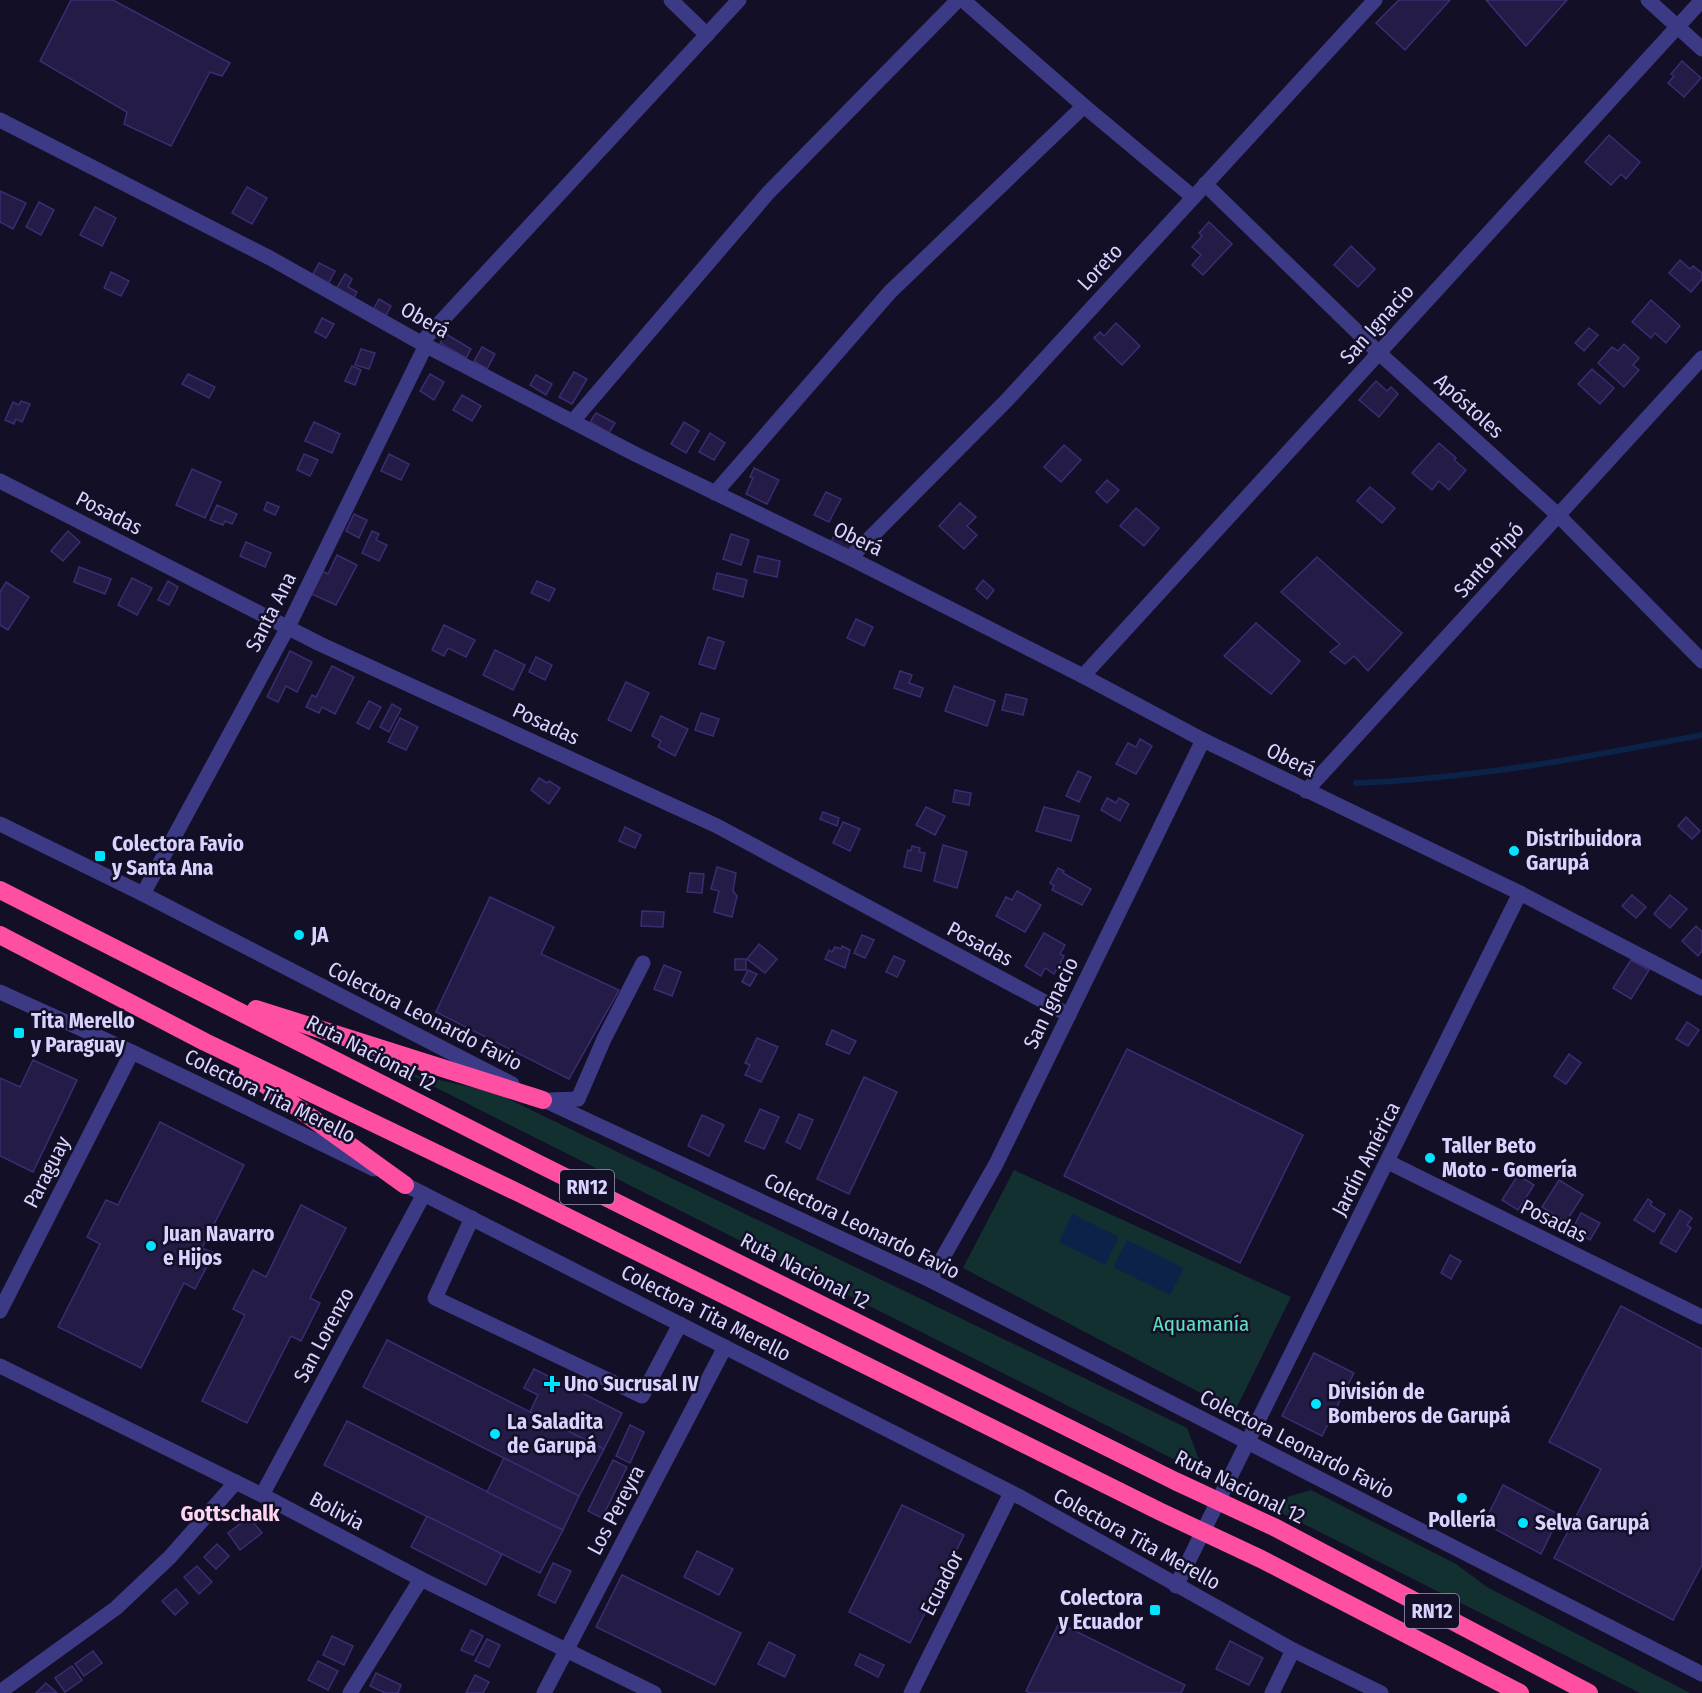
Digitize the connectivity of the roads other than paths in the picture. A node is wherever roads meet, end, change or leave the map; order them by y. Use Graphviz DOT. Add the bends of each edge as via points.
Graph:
graph roads {
  1 [pos="671,0"];
  2 [pos="739,0"];
  3 [pos="958,0"];
  4 [pos="963,0"];
  5 [pos="1375,0"];
  6 [pos="1648,0"];
  7 [pos="1702,0"];
  8 [pos="1677,27"];
  9 [pos="707,35"];
  10 [pos="1702,49"];
  11 [pos="1084,106"];
  12 [pos="0,120"];
  13 [pos="1205,184"];
  14 [pos="1193,196"];
  15 [pos="424,344"];
  16 [pos="1379,353"];
  17 [pos="1702,358"];
  18 [pos="573,422"];
  19 [pos="0,481"];
  20 [pos="715,493"];
  21 [pos="1558,515"];
  22 [pos="850,558"];
  23 [pos="288,627"];
  24 [pos="1702,661"];
  25 [pos="1083,676"];
  26 [pos="1203,740"];
  27 [pos="1306,791"];
  28 [pos="0,824"];
  29 [pos="0,890"];
  30 [pos="1520,893"];
  31 [pos="143,894"];
  32 [pos="0,935"];
  33 [pos="643,963"];
  34 [pos="1702,988"];
  35 [pos="0,992"];
  36 [pos="206,993"];
  37 [pos="1069,1015"];
  38 [pos="205,1042"];
  39 [pos="132,1053"];
  40 [pos="543,1100"];
  41 [pos="1388,1162"];
  42 [pos="405,1185"];
  43 [pos="424,1194"];
  44 [pos="472,1218"];
  45 [pos="930,1280"];
  46 [pos="0,1311"];
  47 [pos="1702,1317"];
  48 [pos="680,1324"];
  49 [pos="725,1347"];
  50 [pos="0,1366"];
  51 [pos="1247,1442"];
  52 [pos="236,1482"];
  53 [pos="1011,1492"];
  54 [pos="262,1495"];
  55 [pos="421,1579"];
  56 [pos="1176,1586"];
  57 [pos="566,1650"];
  58 [pos="1293,1650"];
  59 [pos="1702,1674"];
  60 [pos="0,1692"];
  61 [pos="350,1693"];
  62 [pos="544,1693"];
  63 [pos="654,1693"];
  64 [pos="911,1693"];
  65 [pos="1272,1693"];
  66 [pos="1381,1693"];
  67 [pos="1520,1693"];
  68 [pos="1589,1693"];
  1 -- 9 [label="street"];
  2 -- 9 [label="street, Santa Ana"];
  3 -- 18 [label="street" via="768,193"];
  4 -- 11 [label="street"];
  5 -- 13 [label="street, Loreto"];
  6 -- 8 [label="street"];
  7 -- 8 [label="street, San Ignacio"];
  8 -- 10 [label="street"];
  8 -- 16 [label="street, San Ignacio"];
  9 -- 15 [label="street, Santa Ana"];
  11 -- 14 [label="street"];
  11 -- 20 [label="street" via="890,292"];
  12 -- 15 [label="street, Oberá" via="270,258"];
  13 -- 14 [label="street, Loreto"];
  13 -- 16 [label="street, Apóstoles"];
  14 -- 22 [label="street, Loreto" via="1007,400"];
  15 -- 18 [label="street, Oberá"];
  15 -- 23 [label="street, Santa Ana"];
  16 -- 21 [label="street, Apóstoles"];
  16 -- 25 [label="street, San Ignacio"];
  17 -- 21 [label="street, Santo Pipó"];
  18 -- 20 [label="street, Oberá"];
  19 -- 23 [label="street, Posadas"];
  20 -- 22 [label="street, Oberá"];
  21 -- 24 [label="street, Apóstoles"];
  21 -- 27 [label="street, Santo Pipó"];
  22 -- 25 [label="street, Oberá"];
  23 -- 31 [label="street, Santa Ana"];
  23 -- 37 [label="street, Posadas" via="717,826"];
  25 -- 26 [label="street, Oberá"];
  26 -- 27 [label="street, Oberá"];
  26 -- 37 [label="street, San Ignacio"];
  27 -- 30 [label="street, Oberá"];
  28 -- 31 [label="street, Colectora Leonardo Favio"];
  29 -- 36 [label="highway, Ruta Nacional 12 / RN12"];
  30 -- 34 [label="street, Oberá"];
  30 -- 41 [label="street, Jardín América"];
  31 -- 40 [label="street, Colectora Leonardo Favio"];
  32 -- 38 [label="highway, RN12"];
  33 -- 40 [label="street" via="578,1099"];
  35 -- 39 [label="street, Colectora Tita Merello"];
  36 -- 40 [label="highway"];
  36 -- 68 [label="highway, Ruta Nacional 12 / RN12" via="537,1163 1275,1528"];
  37 -- 45 [label="street, San Ignacio" via="996,1164"];
  38 -- 42 [label="highway"];
  38 -- 67 [label="highway, RN12" via="519,1192 1261,1559"];
  39 -- 42 [label="street, Colectora Tita Merello"];
  39 -- 46 [label="street, Paraguay"];
  40 -- 45 [label="street, Colectora Leonardo Favio"];
  41 -- 47 [label="street, Posadas"];
  41 -- 51 [label="street, Jardín América"];
  42 -- 43 [label="street, Colectora Tita Merello"];
  43 -- 44 [label="street, Colectora Tita Merello"];
  43 -- 54 [label="street, San Lorenzo"];
  44 -- 48 [label="street, Colectora Tita Merello"];
  44 -- 48 [label="street" via="435,1298 642,1396"];
  45 -- 51 [label="street, Colectora Leonardo Favio"];
  48 -- 49 [label="street, Colectora Tita Merello"];
  49 -- 53 [label="street, Colectora Tita Merello"];
  49 -- 57 [label="street, Los Pereyra"];
  50 -- 52 [label="street, Bolivia"];
  51 -- 56 [label="street, Jardín América"];
  51 -- 59 [label="street, Colectora Leonardo Favio"];
  52 -- 54 [label="street, Bolivia"];
  52 -- 60 [label="street" via="170,1557 116,1608"];
  53 -- 56 [label="street, Colectora Tita Merello"];
  53 -- 64 [label="street, Ecuador"];
  54 -- 55 [label="street, Bolivia"];
  55 -- 57 [label="street, Bolivia"];
  55 -- 61 [label="street"];
  56 -- 58 [label="street, Colectora Tita Merello"];
  57 -- 62 [label="street, Los Pereyra"];
  57 -- 63 [label="street, Bolivia"];
  58 -- 65 [label="street"];
  58 -- 66 [label="street, Colectora Tita Merello"];
}
